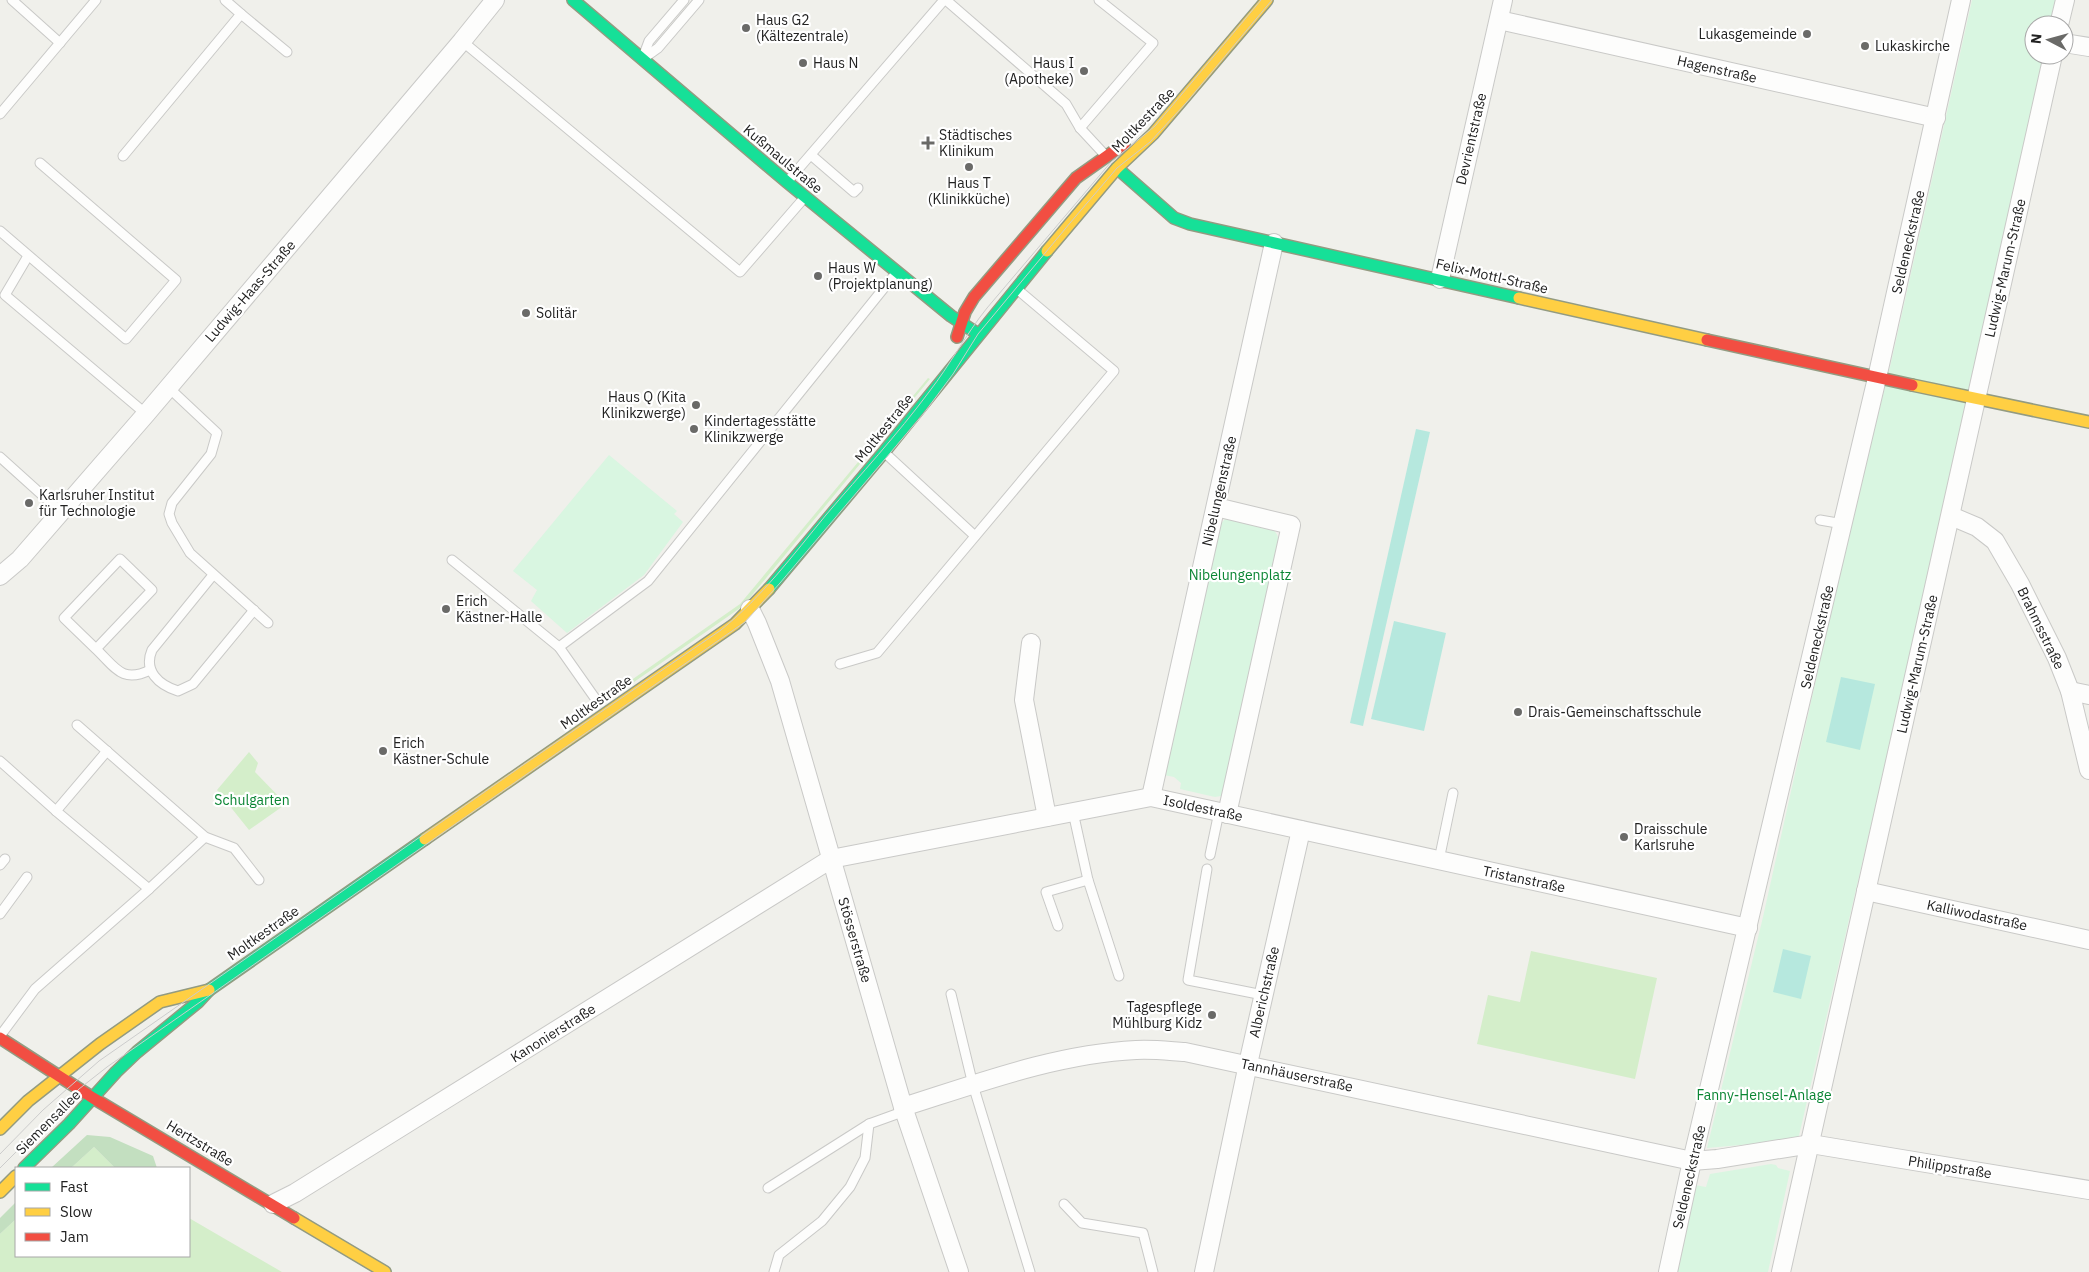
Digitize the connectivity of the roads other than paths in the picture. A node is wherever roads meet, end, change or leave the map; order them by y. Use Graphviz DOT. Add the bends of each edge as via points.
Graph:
graph roads {
  1 [pos="12,0"];
  2 [pos="96,0"];
  3 [pos="225,0"];
  4 [pos="495,0"];
  5 [pos="573,0"];
  6 [pos="684,0"];
  7 [pos="699,0"];
  8 [pos="945,0"];
  9 [pos="1099,0"];
  10 [pos="1267,0"];
  11 [pos="1503,0"];
  12 [pos="1961,0"];
  13 [pos="2065,0"];
  14 [pos="242,14"];
  15 [pos="2061,15"];
  16 [pos="1499,20"];
  17 [pos="462,41"];
  18 [pos="60,43"];
  19 [pos="2074,45"];
  20 [pos="2089,47"];
  21 [pos="287,52"];
  22 [pos="642,60"];
  23 [pos="2050,65"];
  24 [pos="1191,90"];
  25 [pos="0,114"];
  26 [pos="1936,118"];
  27 [pos="1080,128"];
  28 [pos="810,155"];
  29 [pos="123,156"];
  30 [pos="1107,157"];
  31 [pos="40,163"];
  32 [pos="1117,168"];
  33 [pos="787,182"];
  34 [pos="858,188"];
  35 [pos="805,197"];
  36 [pos="0,231"];
  37 [pos="1274,243"];
  38 [pos="28,256"];
  39 [pos="898,271"];
  40 [pos="1440,279"];
  41 [pos="1016,288"];
  42 [pos="961,323"];
  43 [pos="978,334"];
  44 [pos="944,378"];
  45 [pos="1877,378"];
  46 [pos="168,387"];
  47 [pos="1976,400"];
  48 [pos="146,414"];
  49 [pos="2089,422"];
  50 [pos="884,452"];
  51 [pos="0,457"];
  52 [pos="1216,507"];
  53 [pos="62,512"];
  54 [pos="1951,516"];
  55 [pos="1820,520"];
  56 [pos="1843,524"];
  57 [pos="975,536"];
  58 [pos="452,560"];
  59 [pos="2,572"];
  60 [pos="213,574"];
  61 [pos="750,609"];
  62 [pos="254,610"];
  63 [pos="268,622"];
  64 [pos="1031,643"];
  65 [pos="559,647"];
  66 [pos="96,649"];
  67 [pos="840,664"];
  68 [pos="150,670"];
  69 [pos="2070,691"];
  70 [pos="2089,695"];
  71 [pos="597,701"];
  72 [pos="77,725"];
  73 [pos="107,751"];
  74 [pos="0,761"];
  75 [pos="2089,770"];
  76 [pos="1453,793"];
  77 [pos="1151,797"];
  78 [pos="56,811"];
  79 [pos="1073,812"];
  80 [pos="1223,813"];
  81 [pos="1047,817"];
  82 [pos="1301,830"];
  83 [pos="205,837"];
  84 [pos="1210,855"];
  85 [pos="831,859"];
  86 [pos="1439,860"];
  87 [pos="1207,869"];
  88 [pos="27,877"];
  89 [pos="259,880"];
  90 [pos="1088,880"];
  91 [pos="149,889"];
  92 [pos="1866,891"];
  93 [pos="0,914"];
  94 [pos="1058,926"];
  95 [pos="1748,928"];
  96 [pos="2089,940"];
  97 [pos="1119,976"];
  98 [pos="209,990"];
  99 [pos="951,994"];
  100 [pos="1263,995"];
  101 [pos="0,1037"];
  102 [pos="1248,1064"];
  103 [pos="60,1076"];
  104 [pos="973,1085"];
  105 [pos="94,1098"];
  106 [pos="904,1109"];
  107 [pos="868,1124"];
  108 [pos="0,1129"];
  109 [pos="1810,1144"];
  110 [pos="1692,1161"];
  111 [pos="25,1167"];
  112 [pos="15,1177"];
  113 [pos="768,1188"];
  114 [pos="2089,1190"];
  115 [pos="0,1192"];
  116 [pos="273,1204"];
  117 [pos="1064,1204"];
  118 [pos="385,1272"];
  119 [pos="774,1272"];
  120 [pos="959,1272"];
  121 [pos="1030,1272"];
  122 [pos="1153,1272"];
  123 [pos="1204,1272"];
  124 [pos="1668,1272"];
  125 [pos="1781,1272"];
  1 -- 18 [label="lane"];
  2 -- 18 [label="lane"];
  3 -- 14 [label="lane"];
  4 -- 17 [label="street, Ludwig-Haas-Straße"];
  5 -- 22 [label="main road, Kußmaulstraße"];
  6 -- 22 [label="lane" via="649,41"];
  7 -- 22 [label="lane" via="658,48"];
  8 -- 27 [label="lane" via="1066,104"];
  8 -- 28 [label="lane"];
  9 -- 27 [label="lane" via="1153,43"];
  10 -- 24 [label="main road, Moltkestraße"];
  11 -- 16 [label="street, Devrientstraße"];
  12 -- 26 [label="street, Seldeneckstraße"];
  13 -- 15 [label="street"];
  14 -- 21 [label="lane"];
  14 -- 29 [label="lane"];
  16 -- 26 [label="street, Hagenstraße"];
  16 -- 40 [label="street, Devrientstraße"];
  17 -- 35 [label="lane" via="740,272"];
  17 -- 46 [label="street, Ludwig-Haas-Straße"];
  18 -- 25 [label="lane"];
  19 -- 20 [label="street"];
  22 -- 33 [label="main road, Kußmaulstraße"];
  23 -- 47 [label="street, Ludwig-Marum-Straße"];
  24 -- 30 [label="main road, Moltkestraße"];
  24 -- 32 [label="main road, Moltkestraße" via="1153,134"];
  26 -- 45 [label="street, Seldeneckstraße"];
  27 -- 30 [label="lane"];
  28 -- 33 [label="lane"];
  28 -- 34 [label="lane" via="854,192"];
  30 -- 32 [label="lane"];
  30 -- 42 [label="main road, Moltkestraße" via="1076,178 974,297"];
  31 -- 38 [label="lane" via="176,280 126,339"];
  32 -- 37 [label="main road, Felix-Mottl-Straße" via="1174,218"];
  32 -- 41 [label="main road, Moltkestraße"];
  33 -- 35 [label="main road, Kußmaulstraße"];
  35 -- 39 [label="main road, Kußmaulstraße"];
  36 -- 38 [label="lane"];
  37 -- 40 [label="main road, Felix-Mottl-Straße"];
  37 -- 52 [label="street, Nibelungenstraße"];
  38 -- 48 [label="lane" via="5,296"];
  39 -- 42 [label="main road, Kußmaulstraße"];
  39 -- 65 [label="lane" via="648,581"];
  40 -- 45 [label="main road, Felix-Mottl-Straße"];
  41 -- 43 [label="main road, Moltkestraße"];
  41 -- 57 [label="lane" via="1114,371"];
  42 -- 43 [label="main road, Kußmaulstraße"];
  42 -- 44 [label="main road, Moltkestraße"];
  43 -- 44 [label="main road, Moltkestraße"];
  44 -- 50 [label="main road, Moltkestraße"];
  45 -- 47 [label="main road"];
  45 -- 56 [label="street, Seldeneckstraße"];
  46 -- 48 [label="street, Ludwig-Haas-Straße"];
  46 -- 60 [label="lane" via="217,433 211,454 172,503 170,514 190,553"];
  47 -- 49 [label="main road"];
  47 -- 54 [label="street, Ludwig-Marum-Straße"];
  48 -- 53 [label="street, Ludwig-Haas-Straße"];
  50 -- 57 [label="lane"];
  50 -- 61 [label="main road, Moltkestraße"];
  51 -- 53 [label="lane"];
  52 -- 77 [label="street, Nibelungenstraße"];
  52 -- 80 [label="street" via="1291,525"];
  53 -- 59 [label="street, Ludwig-Haas-Straße"];
  54 -- 69 [label="street, Brahmsstraße" via="1977,527 1995,541 2057,658"];
  54 -- 92 [label="street, Ludwig-Marum-Straße"];
  55 -- 56 [label="lane"];
  56 -- 95 [label="street, Seldeneckstraße"];
  57 -- 67 [label="lane" via="877,653"];
  58 -- 65 [label="lane"];
  60 -- 62 [label="lane"];
  60 -- 68 [label="lane" via="152,650 148,659"];
  61 -- 85 [label="street, Stösserstraße" via="780,681"];
  61 -- 98 [label="main road, Moltkestraße" via="735,624"];
  62 -- 63 [label="lane"];
  62 -- 68 [label="lane" via="186,689 178,691 166,687"];
  64 -- 81 [label="street" via="1024,700"];
  65 -- 71 [label="lane"];
  66 -- 66 [label="lane" via="152,590 120,559 64,618"];
  66 -- 68 [label="lane" via="119,672 138,676"];
  69 -- 70 [label="street"];
  69 -- 75 [label="street, Brahmsstraße"];
  72 -- 73 [label="lane"];
  73 -- 78 [label="lane"];
  73 -- 83 [label="lane"];
  74 -- 78 [label="lane"];
  76 -- 86 [label="lane"];
  77 -- 79 [label="street, Isoldestraße"];
  77 -- 80 [label="street, Isoldestraße"];
  78 -- 91 [label="lane"];
  79 -- 81 [label="street, Isoldestraße"];
  79 -- 90 [label="lane"];
  80 -- 82 [label="street, Isoldestraße"];
  80 -- 84 [label="lane"];
  81 -- 85 [label="street, Isoldestraße"];
  82 -- 86 [label="street, Tristanstraße"];
  82 -- 100 [label="street, Alberichstraße"];
  83 -- 89 [label="lane" via="234,848"];
  83 -- 91 [label="lane"];
  85 -- 106 [label="street, Stösserstraße"];
  85 -- 116 [label="street, Kanonierstraße"];
  86 -- 95 [label="street, Tristanstraße"];
  87 -- 100 [label="lane" via="1188,980"];
  88 -- 93 [label="lane"];
  90 -- 94 [label="lane" via="1046,892"];
  90 -- 97 [label="lane"];
  91 -- 101 [label="lane" via="35,990"];
  92 -- 96 [label="street, Kalliwodastraße"];
  92 -- 109 [label="street, Ludwig-Marum-Straße"];
  95 -- 110 [label="street, Seldeneckstraße"];
  98 -- 103 [label="main road, Moltkestraße" via="160,1002"];
  98 -- 105 [label="main road, Moltkestraße" via="137,1052"];
  99 -- 104 [label="lane"];
  100 -- 102 [label="street, Alberichstraße"];
  101 -- 103 [label="main road, Hertzstraße"];
  102 -- 104 [label="street, Tannhäuserstraße" via="1186,1052 1136,1050 1064,1060"];
  102 -- 110 [label="street, Tannhäuserstraße"];
  102 -- 123 [label="street, Alberichstraße"];
  103 -- 105 [label="main road, Hertzstraße"];
  103 -- 108 [label="main road, Siemensallee"];
  104 -- 106 [label="street, Tannhäuserstraße"];
  104 -- 121 [label="lane"];
  105 -- 111 [label="main road, Siemensallee"];
  105 -- 116 [label="main road, Hertzstraße"];
  106 -- 107 [label="lane"];
  106 -- 120 [label="street, Stösserstraße"];
  107 -- 113 [label="lane"];
  107 -- 119 [label="lane" via="865,1158 850,1186 822,1221 778,1255"];
  109 -- 110 [label="street, Tannhäuserstraße"];
  109 -- 114 [label="street, Philippstraße"];
  109 -- 125 [label="street, Ludwig-Marum-Straße"];
  110 -- 124 [label="street, Seldeneckstraße"];
  112 -- 115 [label="main road, Siemensallee"];
  116 -- 118 [label="main road, Hertzstraße"];
  117 -- 122 [label="lane" via="1082,1222 1143,1233"];
}
